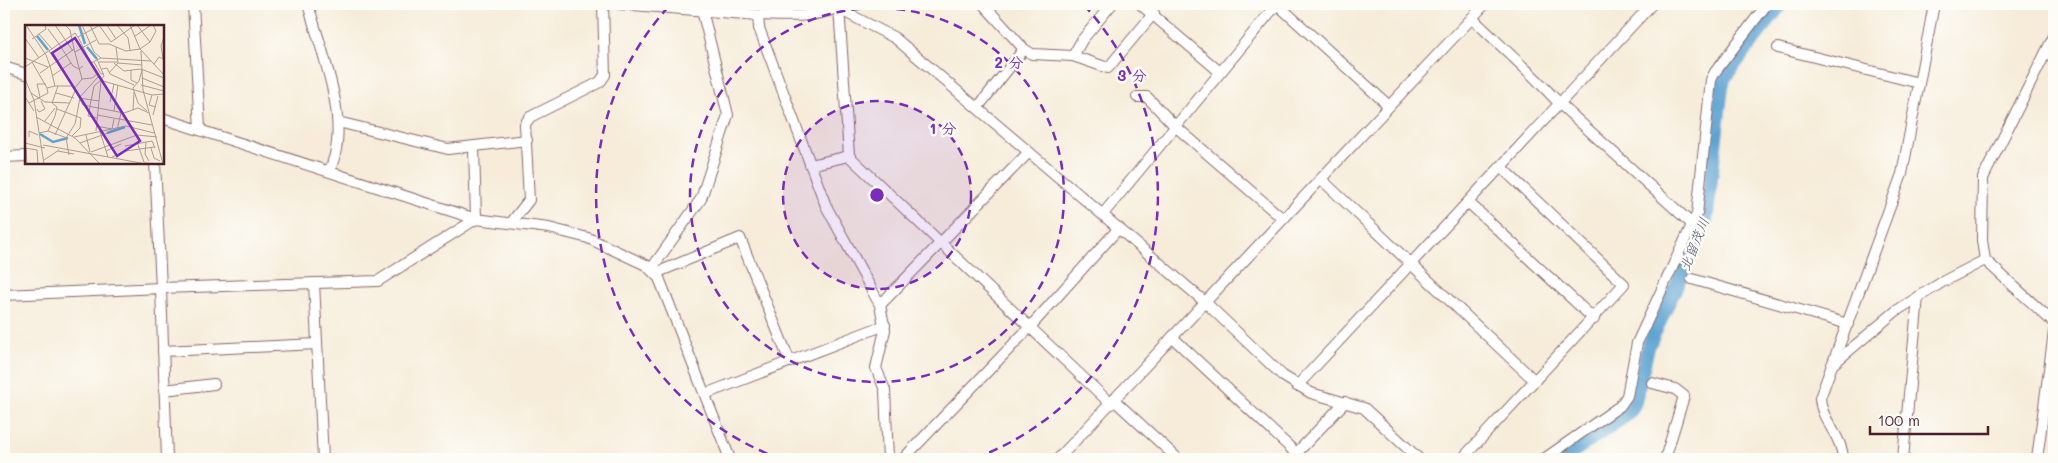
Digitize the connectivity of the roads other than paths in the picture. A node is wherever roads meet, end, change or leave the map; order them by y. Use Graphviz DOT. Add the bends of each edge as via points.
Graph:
graph roads {
  1 [pos="193,4"];
  2 [pos="308,4"];
  3 [pos="603,4"];
  4 [pos="620,4"];
  5 [pos="983,4"];
  6 [pos="1112,4"];
  7 [pos="1140,4"];
  8 [pos="1277,4"];
  9 [pos="1485,4"];
  10 [pos="1652,4"];
  11 [pos="1768,4"];
  12 [pos="1934,4"];
  13 [pos="837,7"];
  14 [pos="702,10"];
  15 [pos="1154,13"];
  16 [pos="758,14"];
  17 [pos="1472,18"];
  18 [pos="2053,44"];
  19 [pos="1778,48"];
  20 [pos="1024,49"];
  21 [pos="1073,56"];
  22 [pos="4,67"];
  23 [pos="1220,72"];
  24 [pos="25,74"];
  25 [pos="1919,84"];
  26 [pos="1137,97"];
  27 [pos="1560,104"];
  28 [pos="1389,106"];
  29 [pos="978,107"];
  30 [pos="164,119"];
  31 [pos="338,122"];
  32 [pos="1176,126"];
  33 [pos="200,129"];
  34 [pos="526,140"];
  35 [pos="474,147"];
  36 [pos="1029,152"];
  37 [pos="25,156"];
  38 [pos="849,156"];
  39 [pos="4,157"];
  40 [pos="155,164"];
  41 [pos="810,165"];
  42 [pos="1502,168"];
  43 [pos="329,171"];
  44 [pos="1321,179"];
  45 [pos="1469,202"];
  46 [pos="1103,214"];
  47 [pos="476,219"];
  48 [pos="1283,219"];
  49 [pos="511,224"];
  50 [pos="1693,225"];
  51 [pos="1118,228"];
  52 [pos="941,243"];
  53 [pos="1985,260"];
  54 [pos="1412,263"];
  55 [pos="654,270"];
  56 [pos="1692,279"];
  57 [pos="314,283"];
  58 [pos="161,288"];
  59 [pos="4,295"];
  60 [pos="1918,297"];
  61 [pos="1205,302"];
  62 [pos="880,305"];
  63 [pos="1594,319"];
  64 [pos="2054,323"];
  65 [pos="1848,324"];
  66 [pos="885,325"];
  67 [pos="1030,327"];
  68 [pos="2054,332"];
  69 [pos="1172,337"];
  70 [pos="317,344"];
  71 [pos="163,351"];
  72 [pos="790,362"];
  73 [pos="1831,366"];
  74 [pos="1535,381"];
  75 [pos="1652,383"];
  76 [pos="214,384"];
  77 [pos="1297,386"];
  78 [pos="164,390"];
  79 [pos="705,394"];
  80 [pos="1112,402"];
  81 [pos="1345,402"];
  82 [pos="1294,456"];
  83 [pos="167,459"];
  84 [pos="323,459"];
  85 [pos="730,459"];
  86 [pos="888,459"];
  87 [pos="903,459"];
  88 [pos="1058,459"];
  89 [pos="1178,459"];
  90 [pos="1419,459"];
  91 [pos="1462,459"];
  92 [pos="1544,459"];
  93 [pos="1665,459"];
  94 [pos="1843,459"];
  95 [pos="1903,459"];
  96 [pos="2037,459"];
  1 -- 33 [label="street"];
  2 -- 31 [label="street"];
  3 -- 34 [label="street" via="605,75 600,82 530,117 525,124"];
  4 -- 14 [label="street"];
  5 -- 20 [label="street"];
  6 -- 21 [label="street"];
  7 -- 15 [label="street"];
  8 -- 23 [label="street"];
  8 -- 28 [label="street"];
  9 -- 17 [label="street"];
  10 -- 27 [label="street"];
  11 -- 50 [label="street" via="1711,80 1697,214"];
  12 -- 25 [label="street"];
  13 -- 16 [label="street" via="799,16"];
  13 -- 29 [label="street" via="895,38"];
  13 -- 38 [label="street"];
  14 -- 16 [label="street"];
  14 -- 55 [label="street" via="728,116 701,198"];
  15 -- 21 [label="street" via="1108,68"];
  15 -- 23 [label="street"];
  16 -- 41 [label="street" via="759,28"];
  17 -- 27 [label="street"];
  17 -- 28 [label="street"];
  18 -- 53 [label="street" via="1983,178 1982,240"];
  19 -- 25 [label="street"];
  20 -- 21 [label="street" via="1032,54"];
  20 -- 29 [label="street"];
  22 -- 24 [label="street"];
  23 -- 32 [label="street"];
  25 -- 65 [label="street" via="1902,174"];
  26 -- 32 [label="street" via="1147,97"];
  27 -- 42 [label="street"];
  27 -- 50 [label="street"];
  28 -- 44 [label="street"];
  29 -- 36 [label="street"];
  30 -- 33 [label="street"];
  31 -- 35 [label="street" via="448,149"];
  31 -- 43 [label="street" via="334,160"];
  32 -- 46 [label="street"];
  32 -- 48 [label="street"];
  33 -- 43 [label="street"];
  34 -- 35 [label="street"];
  34 -- 49 [label="street" via="528,200"];
  35 -- 47 [label="street"];
  36 -- 46 [label="street"];
  36 -- 52 [label="street"];
  37 -- 39 [label="street"];
  38 -- 41 [label="street"];
  38 -- 52 [label="street"];
  40 -- 58 [label="street"];
  41 -- 62 [label="street" via="826,206"];
  42 -- 45 [label="street"];
  42 -- 63 [label="street" via="1624,284"];
  43 -- 47 [label="street"];
  44 -- 48 [label="street"];
  44 -- 54 [label="street"];
  45 -- 54 [label="street"];
  45 -- 63 [label="street"];
  46 -- 51 [label="street"];
  47 -- 49 [label="street"];
  47 -- 57 [label="street" via="378,281"];
  48 -- 61 [label="street"];
  49 -- 55 [label="street" via="549,228 588,238"];
  50 -- 92 [label="street" via="1637,343 1627,396 1620,406"];
  51 -- 61 [label="street"];
  51 -- 67 [label="street"];
  52 -- 62 [label="street"];
  52 -- 67 [label="street"];
  53 -- 60 [label="street"];
  53 -- 64 [label="street"];
  54 -- 74 [label="street"];
  54 -- 77 [label="street"];
  55 -- 72 [label="street" via="740,238"];
  55 -- 79 [label="street"];
  56 -- 65 [label="street"];
  57 -- 58 [label="street"];
  57 -- 70 [label="street"];
  58 -- 59 [label="street"];
  58 -- 71 [label="street"];
  60 -- 73 [label="street"];
  60 -- 95 [label="street"];
  61 -- 69 [label="street"];
  61 -- 77 [label="street"];
  62 -- 66 [label="street"];
  63 -- 74 [label="street"];
  65 -- 73 [label="street"];
  66 -- 72 [label="street"];
  66 -- 86 [label="street" via="876,368 885,390"];
  67 -- 80 [label="street"];
  67 -- 87 [label="street"];
  68 -- 96 [label="street"];
  69 -- 80 [label="street"];
  69 -- 82 [label="street"];
  70 -- 71 [label="street"];
  70 -- 84 [label="street"];
  71 -- 78 [label="street"];
  72 -- 79 [label="street"];
  73 -- 94 [label="street" via="1822,389 1820,410 1840,442"];
  74 -- 91 [label="street"];
  75 -- 93 [label="street" via="1674,389 1684,396"];
  76 -- 78 [label="street"];
  77 -- 81 [label="street"];
  78 -- 83 [label="street"];
  79 -- 85 [label="street"];
  80 -- 88 [label="street"];
  80 -- 89 [label="street"];
  81 -- 82 [label="street"];
  81 -- 90 [label="street" via="1372,414"];
}
